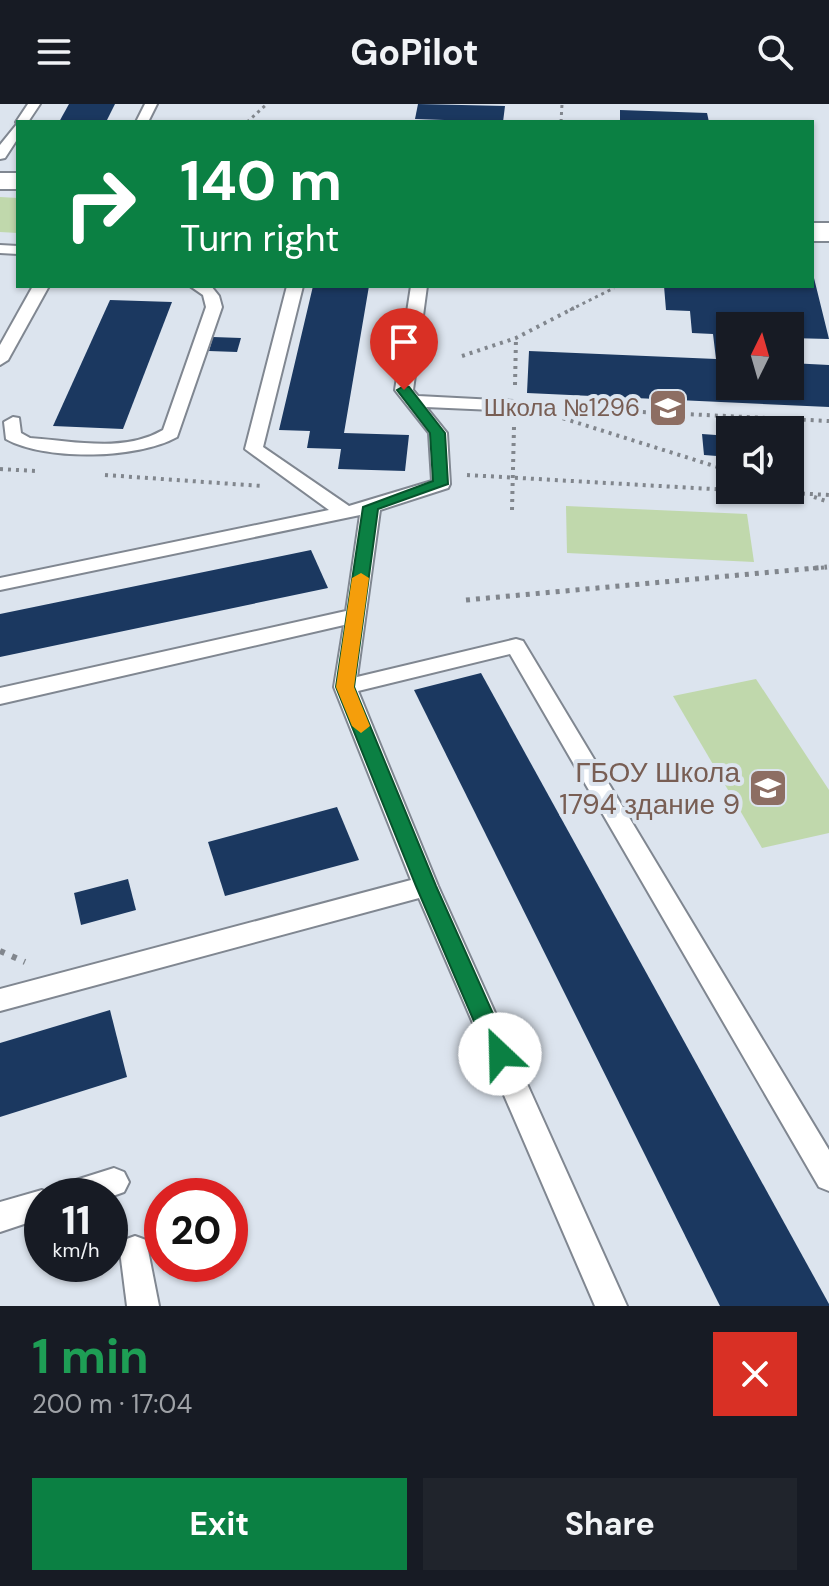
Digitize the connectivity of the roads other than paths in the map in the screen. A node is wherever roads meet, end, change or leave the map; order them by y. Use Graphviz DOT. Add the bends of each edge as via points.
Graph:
graph roads {
  1 [pos="16,131"];
  2 [pos="0,155"];
  3 [pos="40,288"];
  4 [pos="206,288"];
  5 [pos="294,288"];
  6 [pos="419,288"];
  7 [pos="0,360"];
  8 [pos="413,401"];
  9 [pos="514,406"];
  10 [pos="13,422"];
  11 [pos="358,509"];
  12 [pos="0,584"];
  13 [pos="355,616"];
  14 [pos="345,687"];
  15 [pos="0,696"];
  16 [pos="426,886"];
  17 [pos="0,1000"];
  18 [pos="829,1177"];
  19 [pos="24,1210"];
  20 [pos="0,1217"];
  21 [pos="135,1251"];
  22 [pos="143,1306"];
  23 [pos="611,1306"];
  1 -- 2 [label="lane"];
  3 -- 7 [label="lane"];
  4 -- 10 [label="lane" via="214,307 171,433 158,443 134,449 26,443 12,435"];
  5 -- 11 [label="lane" via="254,449 311,489"];
  6 -- 8 [label="lane" via="404,390"];
  8 -- 9 [label="lane"];
  8 -- 11 [label="lane" via="438,433 441,484"];
  11 -- 12 [label="lane"];
  11 -- 13 [label="lane"];
  13 -- 14 [label="lane"];
  13 -- 15 [label="lane"];
  14 -- 16 [label="lane"];
  14 -- 18 [label="lane" via="516,646"];
  16 -- 17 [label="lane"];
  16 -- 23 [label="lane"];
  19 -- 20 [label="lane"];
  21 -- 22 [label="lane"];
}
